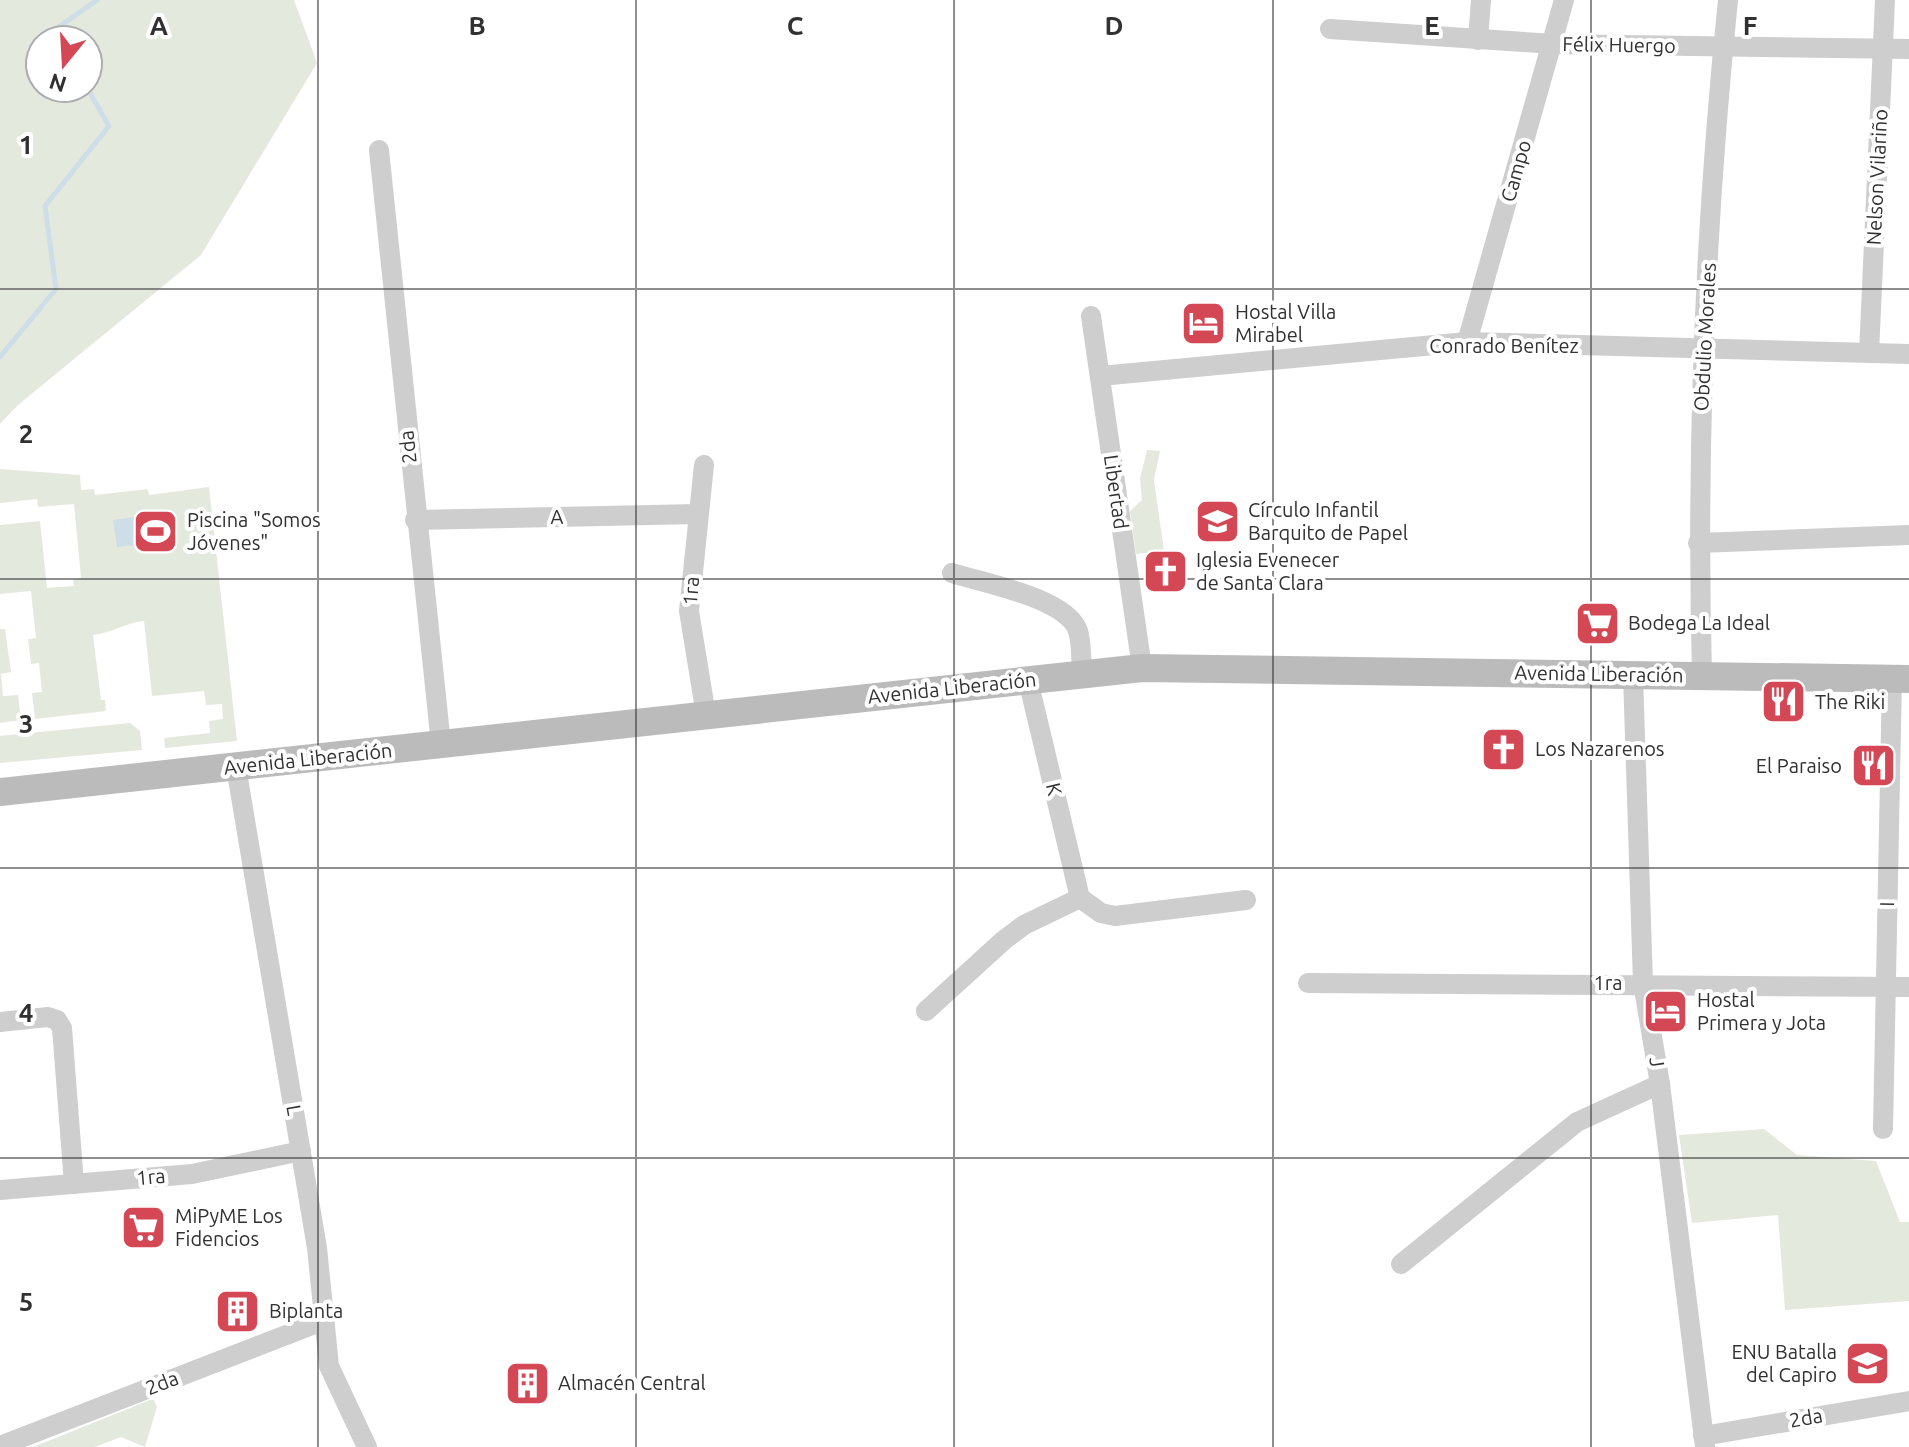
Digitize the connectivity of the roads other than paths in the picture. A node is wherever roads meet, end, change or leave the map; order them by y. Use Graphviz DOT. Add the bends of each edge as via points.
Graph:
graph roads {
  1 [pos="1481,0"];
  2 [pos="1564,0"];
  3 [pos="1728,0"];
  4 [pos="1885,0"];
  5 [pos="1330,29"];
  6 [pos="1478,40"];
  7 [pos="1554,44"];
  8 [pos="1723,47"];
  9 [pos="1883,49"];
  10 [pos="1909,49"];
  11 [pos="379,150"];
  12 [pos="1091,316"];
  13 [pos="1467,342"];
  14 [pos="1703,350"];
  15 [pos="1869,353"];
  16 [pos="1909,354"];
  17 [pos="1100,376"];
  18 [pos="704,465"];
  19 [pos="698,514"];
  20 [pos="415,520"];
  21 [pos="1909,535"];
  22 [pos="1698,543"];
  23 [pos="952,573"];
  24 [pos="1142,668"];
  25 [pos="1082,674"];
  26 [pos="1633,675"];
  27 [pos="1702,676"];
  28 [pos="1901,678"];
  29 [pos="1028,680"];
  30 [pos="706,715"];
  31 [pos="441,744"];
  32 [pos="236,767"];
  33 [pos="0,792"];
  34 [pos="1080,898"];
  35 [pos="1246,900"];
  36 [pos="1308,983"];
  37 [pos="1643,983"];
  38 [pos="1885,986"];
  39 [pos="1909,987"];
  40 [pos="926,1011"];
  41 [pos="0,1022"];
  42 [pos="1660,1084"];
  43 [pos="1883,1129"];
  44 [pos="301,1151"];
  45 [pos="74,1184"];
  46 [pos="0,1190"];
  47 [pos="1401,1264"];
  48 [pos="325,1320"];
  49 [pos="1909,1401"];
  50 [pos="1704,1441"];
  51 [pos="0,1446"];
  52 [pos="367,1447"];
  1 -- 6 [label="street"];
  2 -- 7 [label="street, Campo"];
  3 -- 8 [label="street, Obdulio Morales"];
  4 -- 9 [label="street, Nelson Vilariño"];
  5 -- 6 [label="street, Félix Huergo"];
  6 -- 7 [label="street, Félix Huergo"];
  7 -- 8 [label="street, Félix Huergo"];
  7 -- 13 [label="street, Campo"];
  8 -- 9 [label="street, Félix Huergo"];
  8 -- 14 [label="street, Obdulio Morales"];
  9 -- 10 [label="street, Félix Huergo"];
  9 -- 15 [label="street, Nelson Vilariño"];
  11 -- 20 [label="street, 2da"];
  12 -- 17 [label="street, Libertad"];
  13 -- 14 [label="street, Conrado Benítez"];
  13 -- 17 [label="street, Conrado Benítez"];
  14 -- 15 [label="street, Conrado Benítez"];
  14 -- 22 [label="street, Obdulio Morales"];
  15 -- 16 [label="street, Conrado Benítez"];
  17 -- 24 [label="street, Libertad"];
  18 -- 19 [label="street, 1ra"];
  19 -- 20 [label="street, A"];
  19 -- 30 [label="street, 1ra" via="689,611"];
  20 -- 31 [label="street, 2da"];
  21 -- 22 [label="street"];
  22 -- 27 [label="street, Obdulio Morales"];
  23 -- 25 [label="street" via="1054,605 1070,617 1079,633"];
  24 -- 25 [label="main road, Avenida Liberación"];
  24 -- 26 [label="main road, Avenida Liberación"];
  25 -- 29 [label="main road, Avenida Liberación"];
  26 -- 27 [label="main road, Avenida Liberación"];
  26 -- 37 [label="street, J"];
  27 -- 28 [label="main road, Avenida Liberación"];
  28 -- 38 [label="street, I"];
  29 -- 30 [label="main road, Avenida Liberación"];
  29 -- 34 [label="street, K"];
  30 -- 31 [label="main road, Avenida Liberación"];
  31 -- 32 [label="main road, Avenida Liberación"];
  32 -- 33 [label="main road, Avenida Liberación"];
  32 -- 44 [label="street, L"];
  34 -- 35 [label="street" via="1115,916"];
  34 -- 40 [label="street" via="1024,925"];
  36 -- 37 [label="street, 1ra"];
  37 -- 38 [label="street, 1ra"];
  37 -- 42 [label="street, J"];
  38 -- 39 [label="street, 1ra"];
  38 -- 43 [label="street, I"];
  41 -- 45 [label="street" via="48,1017 62,1028"];
  42 -- 47 [label="street" via="1577,1122"];
  42 -- 50 [label="street, J"];
  44 -- 45 [label="street, 1ra" via="192,1174"];
  44 -- 48 [label="street, L"];
  45 -- 46 [label="street, 1ra"];
  48 -- 51 [label="street, 2da"];
  48 -- 52 [label="street, L" via="329,1366"];
  49 -- 50 [label="street, 2da"];
}
